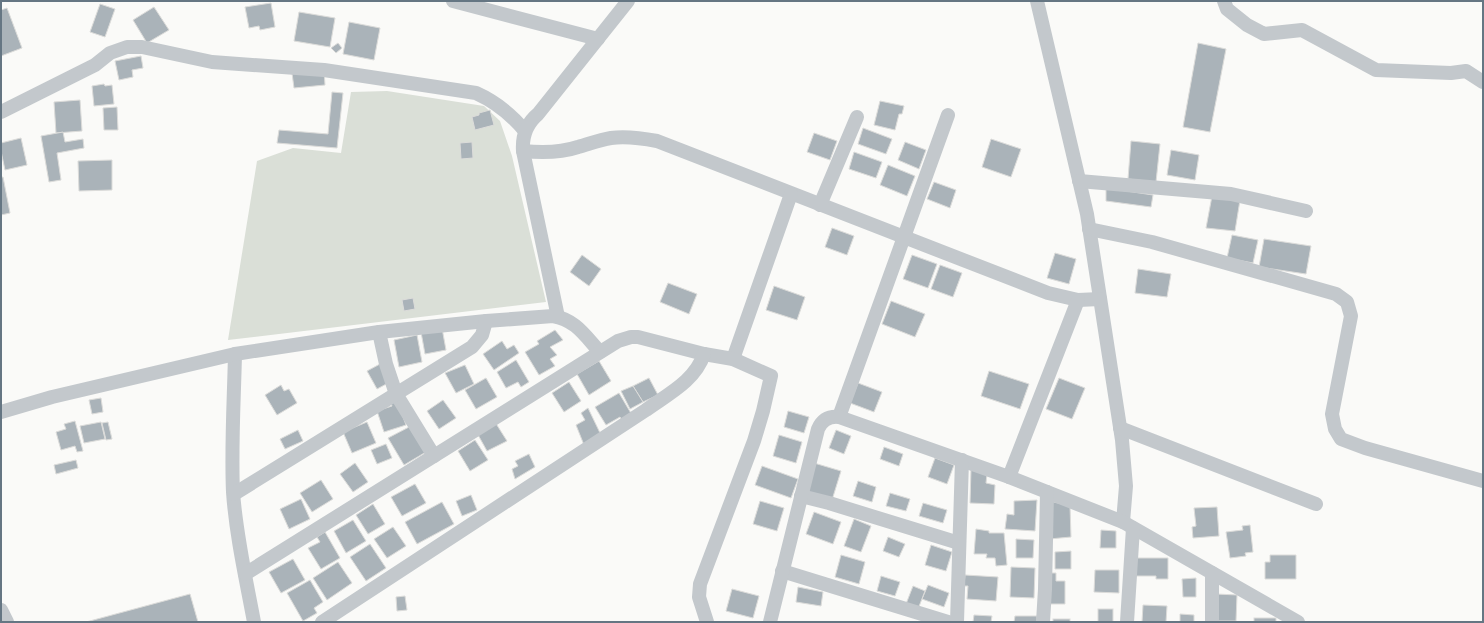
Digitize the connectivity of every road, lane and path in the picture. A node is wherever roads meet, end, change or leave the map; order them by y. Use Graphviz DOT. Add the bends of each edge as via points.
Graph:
graph roads {
  1 [pos="453,1"];
  2 [pos="628,1"];
  3 [pos="1037,1"];
  4 [pos="1224,1"];
  5 [pos="598,39"];
  6 [pos="1483,82"];
  7 [pos="1,112"];
  8 [pos="948,115"];
  9 [pos="857,117"];
  10 [pos="525,131"];
  11 [pos="523,151"];
  12 [pos="1079,181"];
  13 [pos="791,194"];
  14 [pos="820,205"];
  15 [pos="1306,211"];
  16 [pos="1089,229"];
  17 [pos="905,238"];
  18 [pos="1100,299"];
  19 [pos="1078,300"];
  20 [pos="558,317"];
  21 [pos="486,321"];
  22 [pos="379,332"];
  23 [pos="600,352"];
  24 [pos="235,354"];
  25 [pos="704,354"];
  26 [pos="733,359"];
  27 [pos="396,394"];
  28 [pos="1,412"];
  29 [pos="839,417"];
  30 [pos="1120,428"];
  31 [pos="434,456"];
  32 [pos="962,460"];
  33 [pos="1009,477"];
  34 [pos="1483,481"];
  35 [pos="1047,492"];
  36 [pos="234,494"];
  37 [pos="801,496"];
  38 [pos="1316,504"];
  39 [pos="1128,525"];
  40 [pos="959,543"];
  41 [pos="782,571"];
  42 [pos="1212,573"];
  43 [pos="245,574"];
  44 [pos="1,610"];
  45 [pos="7,622"];
  46 [pos="254,622"];
  47 [pos="322,622"];
  48 [pos="707,622"];
  49 [pos="770,622"];
  50 [pos="948,622"];
  51 [pos="957,622"];
  52 [pos="1043,622"];
  53 [pos="1127,622"];
  54 [pos="1212,622"];
  55 [pos="1298,622"];
  1 -- 5 [label="street"];
  2 -- 5 [label="street"];
  3 -- 12 [label="street"];
  4 -- 6 [label="street" via="1227,9 1247,25 1264,34 1302,30 1376,70 1466,71"];
  5 -- 10 [label="street"];
  7 -- 10 [label="street" via="95,65 110,53 142,47 212,62 324,70 476,92 508,112"];
  8 -- 17 [label="street"];
  9 -- 14 [label="street"];
  10 -- 11 [label="street"];
  11 -- 13 [label="street" via="557,152 612,138 645,138"];
  11 -- 20 [label="street"];
  12 -- 15 [label="street" via="1231,194"];
  12 -- 16 [label="street"];
  13 -- 14 [label="street"];
  13 -- 26 [label="street"];
  14 -- 17 [label="street"];
  16 -- 18 [label="street"];
  16 -- 34 [label="street" via="1152,242 1336,294 1347,302 1351,316 1332,414 1335,429 1341,439"];
  17 -- 19 [label="street" via="1048,293"];
  17 -- 29 [label="street"];
  18 -- 19 [label="street"];
  18 -- 30 [label="street"];
  19 -- 33 [label="street"];
  20 -- 21 [label="street"];
  20 -- 23 [label="street" via="572,322"];
  21 -- 22 [label="street"];
  21 -- 27 [label="street" via="482,334 472,347"];
  22 -- 24 [label="street"];
  22 -- 27 [label="street"];
  23 -- 25 [label="street" via="625,338 638,337"];
  23 -- 31 [label="street"];
  24 -- 28 [label="street" via="52,397"];
  24 -- 36 [label="street" via="232,448"];
  25 -- 26 [label="street"];
  25 -- 47 [label="street" via="689,379 658,401"];
  26 -- 48 [label="street" via="771,376 754,441 700,584 699,597"];
  27 -- 31 [label="street"];
  27 -- 36 [label="street"];
  29 -- 32 [label="street"];
  29 -- 37 [label="street" via="830,417 820,425"];
  30 -- 38 [label="street"];
  30 -- 39 [label="street"];
  31 -- 43 [label="street"];
  32 -- 33 [label="street"];
  32 -- 40 [label="street"];
  33 -- 35 [label="street"];
  35 -- 39 [label="street"];
  35 -- 52 [label="street"];
  36 -- 43 [label="street"];
  37 -- 40 [label="street"];
  37 -- 41 [label="street"];
  39 -- 42 [label="street"];
  39 -- 53 [label="street"];
  40 -- 51 [label="street"];
  41 -- 49 [label="street"];
  41 -- 50 [label="street"];
  42 -- 54 [label="street"];
  42 -- 55 [label="street"];
  43 -- 46 [label="street"];
  44 -- 45 [label="street"];
}
